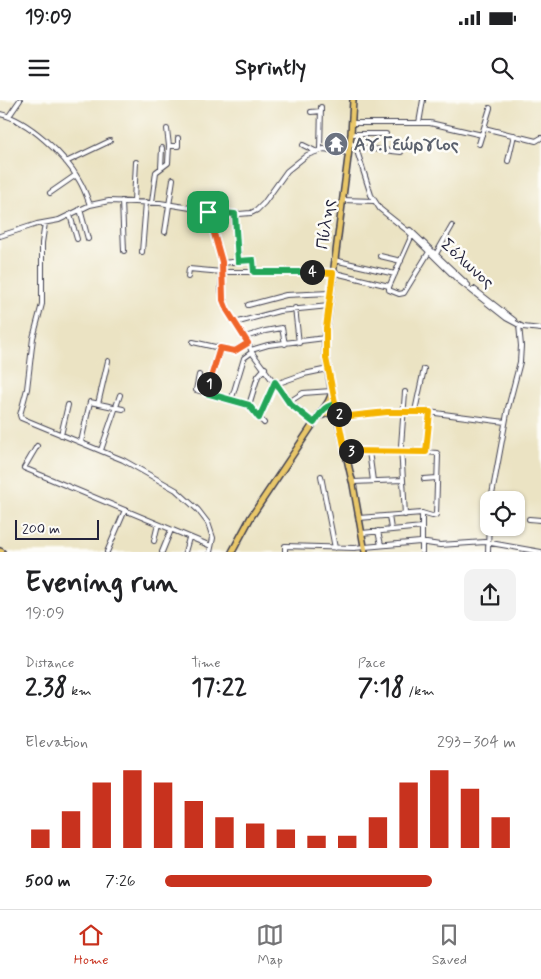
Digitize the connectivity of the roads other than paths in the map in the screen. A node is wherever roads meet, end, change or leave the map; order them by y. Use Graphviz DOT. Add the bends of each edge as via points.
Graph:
graph roads {
  1 [pos="20,100"];
  2 [pos="354,100"];
  3 [pos="424,100"];
  4 [pos="490,108"];
  5 [pos="311,112"];
  6 [pos="0,114"];
  7 [pos="9,116"];
  8 [pos="353,123"];
  9 [pos="418,123"];
  10 [pos="484,128"];
  11 [pos="167,129"];
  12 [pos="351,134"];
  13 [pos="386,134"];
  14 [pos="482,135"];
  15 [pos="514,135"];
  16 [pos="178,138"];
  17 [pos="541,138"];
  18 [pos="110,141"];
  19 [pos="350,142"];
  20 [pos="479,144"];
  21 [pos="303,145"];
  22 [pos="169,146"];
  23 [pos="356,147"];
  24 [pos="162,148"];
  25 [pos="320,149"];
  26 [pos="315,151"];
  27 [pos="401,152"];
  28 [pos="348,153"];
  29 [pos="508,161"];
  30 [pos="66,162"];
  31 [pos="136,162"];
  32 [pos="161,168"];
  33 [pos="76,175"];
  34 [pos="173,179"];
  35 [pos="50,193"];
  36 [pos="342,200"];
  37 [pos="122,201"];
  38 [pos="134,201"];
  39 [pos="374,201"];
  40 [pos="146,202"];
  41 [pos="152,202"];
  42 [pos="168,204"];
  43 [pos="90,205"];
  44 [pos="80,209"];
  45 [pos="208,212"];
  46 [pos="235,214"];
  47 [pos="70,215"];
  48 [pos="45,223"];
  49 [pos="402,226"];
  50 [pos="452,226"];
  51 [pos="165,232"];
  52 [pos="412,235"];
  53 [pos="0,236"];
  54 [pos="77,239"];
  55 [pos="88,239"];
  56 [pos="124,251"];
  57 [pos="142,252"];
  58 [pos="429,252"];
  59 [pos="436,254"];
  60 [pos="380,256"];
  61 [pos="334,260"];
  62 [pos="238,261"];
  63 [pos="401,261"];
  64 [pos="222,262"];
  65 [pos="222,272"];
  66 [pos="254,272"];
  67 [pos="333,273"];
  68 [pos="393,275"];
  69 [pos="188,277"];
  70 [pos="389,286"];
  71 [pos="330,293"];
  72 [pos="248,305"];
  73 [pos="329,306"];
  74 [pos="295,308"];
  75 [pos="515,322"];
  76 [pos="235,323"];
  77 [pos="520,325"];
  78 [pos="541,329"];
  79 [pos="245,337"];
  80 [pos="325,338"];
  81 [pos="193,342"];
  82 [pos="248,343"];
  83 [pos="298,343"];
  84 [pos="285,344"];
  85 [pos="220,348"];
  86 [pos="252,351"];
  87 [pos="326,352"];
  88 [pos="108,361"];
  89 [pos="265,368"];
  90 [pos="328,369"];
  91 [pos="424,369"];
  92 [pos="199,375"];
  93 [pos="275,383"];
  94 [pos="332,392"];
  95 [pos="405,392"];
  96 [pos="206,393"];
  97 [pos="120,395"];
  98 [pos="231,401"];
  99 [pos="289,402"];
  100 [pos="98,404"];
  101 [pos="68,405"];
  102 [pos="249,405"];
  103 [pos="336,406"];
  104 [pos="116,408"];
  105 [pos="123,409"];
  106 [pos="404,411"];
  107 [pos="415,411"];
  108 [pos="323,412"];
  109 [pos="430,412"];
  110 [pos="338,417"];
  111 [pos="259,418"];
  112 [pos="505,422"];
  113 [pos="264,423"];
  114 [pos="314,423"];
  115 [pos="61,435"];
  116 [pos="81,442"];
  117 [pos="37,446"];
  118 [pos="101,450"];
  119 [pos="346,451"];
  120 [pos="368,451"];
  121 [pos="401,452"];
  122 [pos="426,452"];
  123 [pos="321,476"];
  124 [pos="437,478"];
  125 [pos="424,479"];
  126 [pos="403,480"];
  127 [pos="373,481"];
  128 [pos="353,482"];
  129 [pos="493,491"];
  130 [pos="125,510"];
  131 [pos="422,513"];
  132 [pos="405,514"];
  133 [pos="389,516"];
  134 [pos="359,518"];
  135 [pos="529,519"];
  136 [pos="541,520"];
  137 [pos="158,524"];
  138 [pos="422,527"];
  139 [pos="391,529"];
  140 [pos="171,530"];
  141 [pos="378,531"];
  142 [pos="362,533"];
  143 [pos="488,536"];
  144 [pos="189,538"];
  145 [pos="154,541"];
  146 [pos="422,542"];
  147 [pos="488,542"];
  148 [pos="381,545"];
  149 [pos="211,546"];
  150 [pos="335,548"];
  151 [pos="285,549"];
  152 [pos="364,549"];
  153 [pos="107,552"];
  154 [pos="162,552"];
  155 [pos="185,552"];
  156 [pos="210,552"];
  157 [pos="234,552"];
  158 [pos="422,552"];
  159 [pos="488,552"];
  160 [pos="541,552"];
  1 -- 7 [label="street"];
  2 -- 8 [label="main road, Πύλης"];
  3 -- 9 [label="street"];
  4 -- 10 [label="street"];
  5 -- 25 [label="street" via="321,109"];
  6 -- 7 [label="street"];
  7 -- 30 [label="street" via="45,140"];
  8 -- 9 [label="street"];
  8 -- 12 [label="main road, Πύλης"];
  9 -- 14 [label="street" via="437,124"];
  10 -- 14 [label="street"];
  10 -- 15 [label="street"];
  11 -- 22 [label="street"];
  12 -- 13 [label="street"];
  12 -- 19 [label="main road, Πύλης"];
  14 -- 20 [label="street"];
  15 -- 17 [label="street" via="536,140"];
  15 -- 29 [label="street"];
  16 -- 22 [label="street" via="178,146"];
  18 -- 30 [label="street"];
  19 -- 23 [label="street"];
  19 -- 28 [label="main road, Πύλης"];
  21 -- 26 [label="street"];
  22 -- 32 [label="street" via="168,164"];
  23 -- 27 [label="street"];
  23 -- 39 [label="street, Σόλωνος"];
  24 -- 32 [label="street"];
  25 -- 26 [label="street"];
  25 -- 28 [label="street"];
  26 -- 46 [label="street" via="286,171 259,209"];
  28 -- 36 [label="main road, Πύλης"];
  30 -- 33 [label="street"];
  31 -- 38 [label="street"];
  32 -- 41 [label="street" via="155,174"];
  33 -- 35 [label="street"];
  33 -- 43 [label="street"];
  34 -- 42 [label="street"];
  36 -- 39 [label="street"];
  36 -- 61 [label="main road, Πύλης"];
  37 -- 38 [label="street"];
  37 -- 43 [label="street"];
  37 -- 56 [label="street"];
  38 -- 40 [label="street"];
  39 -- 49 [label="street, Σόλωνος"];
  40 -- 41 [label="street"];
  40 -- 57 [label="street"];
  41 -- 42 [label="street"];
  42 -- 45 [label="street"];
  42 -- 51 [label="street"];
  43 -- 44 [label="street"];
  44 -- 47 [label="street"];
  44 -- 55 [label="street"];
  45 -- 46 [label="street"];
  45 -- 64 [label="street"];
  46 -- 62 [label="street"];
  47 -- 48 [label="street"];
  47 -- 54 [label="street"];
  48 -- 53 [label="street"];
  48 -- 115 [label="street" via="42,304 20,415 22,419"];
  49 -- 52 [label="street, Σόλωνος"];
  49 -- 59 [label="street, Σόλωνος"];
  50 -- 59 [label="street"];
  52 -- 58 [label="street, Σόλωνος"];
  52 -- 63 [label="street"];
  58 -- 70 [label="street" via="404,293 390,291"];
  58 -- 75 [label="street, Σόλωνος" via="466,287"];
  59 -- 75 [label="street, Σόλωνος" via="467,285"];
  60 -- 63 [label="street"];
  61 -- 67 [label="main road, Πύλης"];
  61 -- 68 [label="street"];
  62 -- 64 [label="street"];
  62 -- 66 [label="street" via="253,260"];
  63 -- 68 [label="street"];
  64 -- 65 [label="street"];
  65 -- 66 [label="street"];
  65 -- 69 [label="street" via="189,269"];
  65 -- 76 [label="street" via="223,300"];
  66 -- 67 [label="street"];
  67 -- 70 [label="street"];
  67 -- 71 [label="main road, Πύλης"];
  68 -- 70 [label="street"];
  71 -- 72 [label="street" via="286,295"];
  71 -- 73 [label="main road, Πύλης"];
  73 -- 74 [label="street"];
  73 -- 80 [label="main road, Πύλης"];
  74 -- 76 [label="street"];
  74 -- 83 [label="street"];
  75 -- 77 [label="street, Σόλωνος"];
  76 -- 79 [label="street"];
  77 -- 78 [label="street, Σόλωνος"];
  77 -- 112 [label="street" via="521,359"];
  79 -- 82 [label="street"];
  79 -- 84 [label="street" via="282,328"];
  80 -- 83 [label="street"];
  80 -- 87 [label="main road, Πύλης"];
  81 -- 85 [label="street"];
  82 -- 85 [label="street" via="235,351"];
  82 -- 86 [label="street"];
  83 -- 84 [label="street"];
  84 -- 86 [label="street" via="268,345"];
  85 -- 96 [label="street"];
  86 -- 89 [label="street"];
  86 -- 98 [label="street" via="244,358"];
  87 -- 90 [label="main road, Πύλης"];
  87 -- 103 [label="main road, Πύλης"];
  88 -- 100 [label="street"];
  89 -- 93 [label="street"];
  89 -- 102 [label="street" via="258,376"];
  90 -- 93 [label="street"];
  90 -- 94 [label="main road, Πύλης"];
  91 -- 107 [label="street"];
  92 -- 96 [label="street" via="196,390"];
  93 -- 99 [label="street"];
  93 -- 111 [label="street"];
  94 -- 99 [label="street" via="303,393"];
  94 -- 103 [label="main road, Πύλης"];
  94 -- 108 [label="main road"];
  95 -- 106 [label="street"];
  96 -- 98 [label="street"];
  97 -- 104 [label="street"];
  98 -- 102 [label="street"];
  99 -- 114 [label="street"];
  100 -- 104 [label="street"];
  100 -- 116 [label="street" via="90,402"];
  101 -- 115 [label="street"];
  102 -- 111 [label="street"];
  103 -- 108 [label="main road"];
  103 -- 110 [label="main road, Πύλης"];
  104 -- 105 [label="street"];
  104 -- 118 [label="street"];
  106 -- 107 [label="street"];
  106 -- 110 [label="street"];
  106 -- 121 [label="street"];
  107 -- 109 [label="street"];
  108 -- 110 [label="main road" via="332,411"];
  108 -- 114 [label="main road"];
  108 -- 157 [label="main road"];
  109 -- 112 [label="street"];
  109 -- 122 [label="street"];
  110 -- 119 [label="main road, Πύλης"];
  111 -- 113 [label="street"];
  112 -- 129 [label="street"];
  114 -- 157 [label="main road" via="251,517"];
  115 -- 116 [label="street"];
  116 -- 118 [label="street"];
  117 -- 130 [label="street" via="24,468"];
  118 -- 149 [label="street" via="130,463 186,499 208,523 212,533"];
  119 -- 120 [label="street"];
  119 -- 128 [label="main road, Πύλης"];
  120 -- 121 [label="street"];
  120 -- 127 [label="street"];
  121 -- 122 [label="street"];
  121 -- 126 [label="street"];
  122 -- 124 [label="street" via="438,454"];
  123 -- 150 [label="street"];
  124 -- 125 [label="street"];
  124 -- 131 [label="street" via="436,514"];
  126 -- 127 [label="street"];
  126 -- 132 [label="street"];
  127 -- 128 [label="street"];
  128 -- 134 [label="main road, Πύλης"];
  130 -- 137 [label="street"];
  130 -- 153 [label="street"];
  131 -- 132 [label="street"];
  131 -- 138 [label="street"];
  132 -- 133 [label="street"];
  133 -- 134 [label="street"];
  133 -- 139 [label="street"];
  134 -- 142 [label="main road, Πύλης"];
  135 -- 136 [label="street"];
  137 -- 140 [label="street"];
  137 -- 145 [label="street"];
  138 -- 139 [label="street"];
  138 -- 146 [label="street"];
  139 -- 141 [label="street"];
  140 -- 144 [label="street"];
  140 -- 154 [label="street"];
  141 -- 142 [label="street"];
  141 -- 148 [label="street"];
  142 -- 152 [label="main road, Πύλης"];
  143 -- 147 [label="street"];
  144 -- 149 [label="street"];
  144 -- 155 [label="street"];
  146 -- 147 [label="street" via="440,545"];
  146 -- 148 [label="street"];
  146 -- 158 [label="street"];
  147 -- 159 [label="street"];
  147 -- 160 [label="street"];
  148 -- 152 [label="street"];
  149 -- 156 [label="street"];
  150 -- 151 [label="street"];
  150 -- 152 [label="street"];
}
